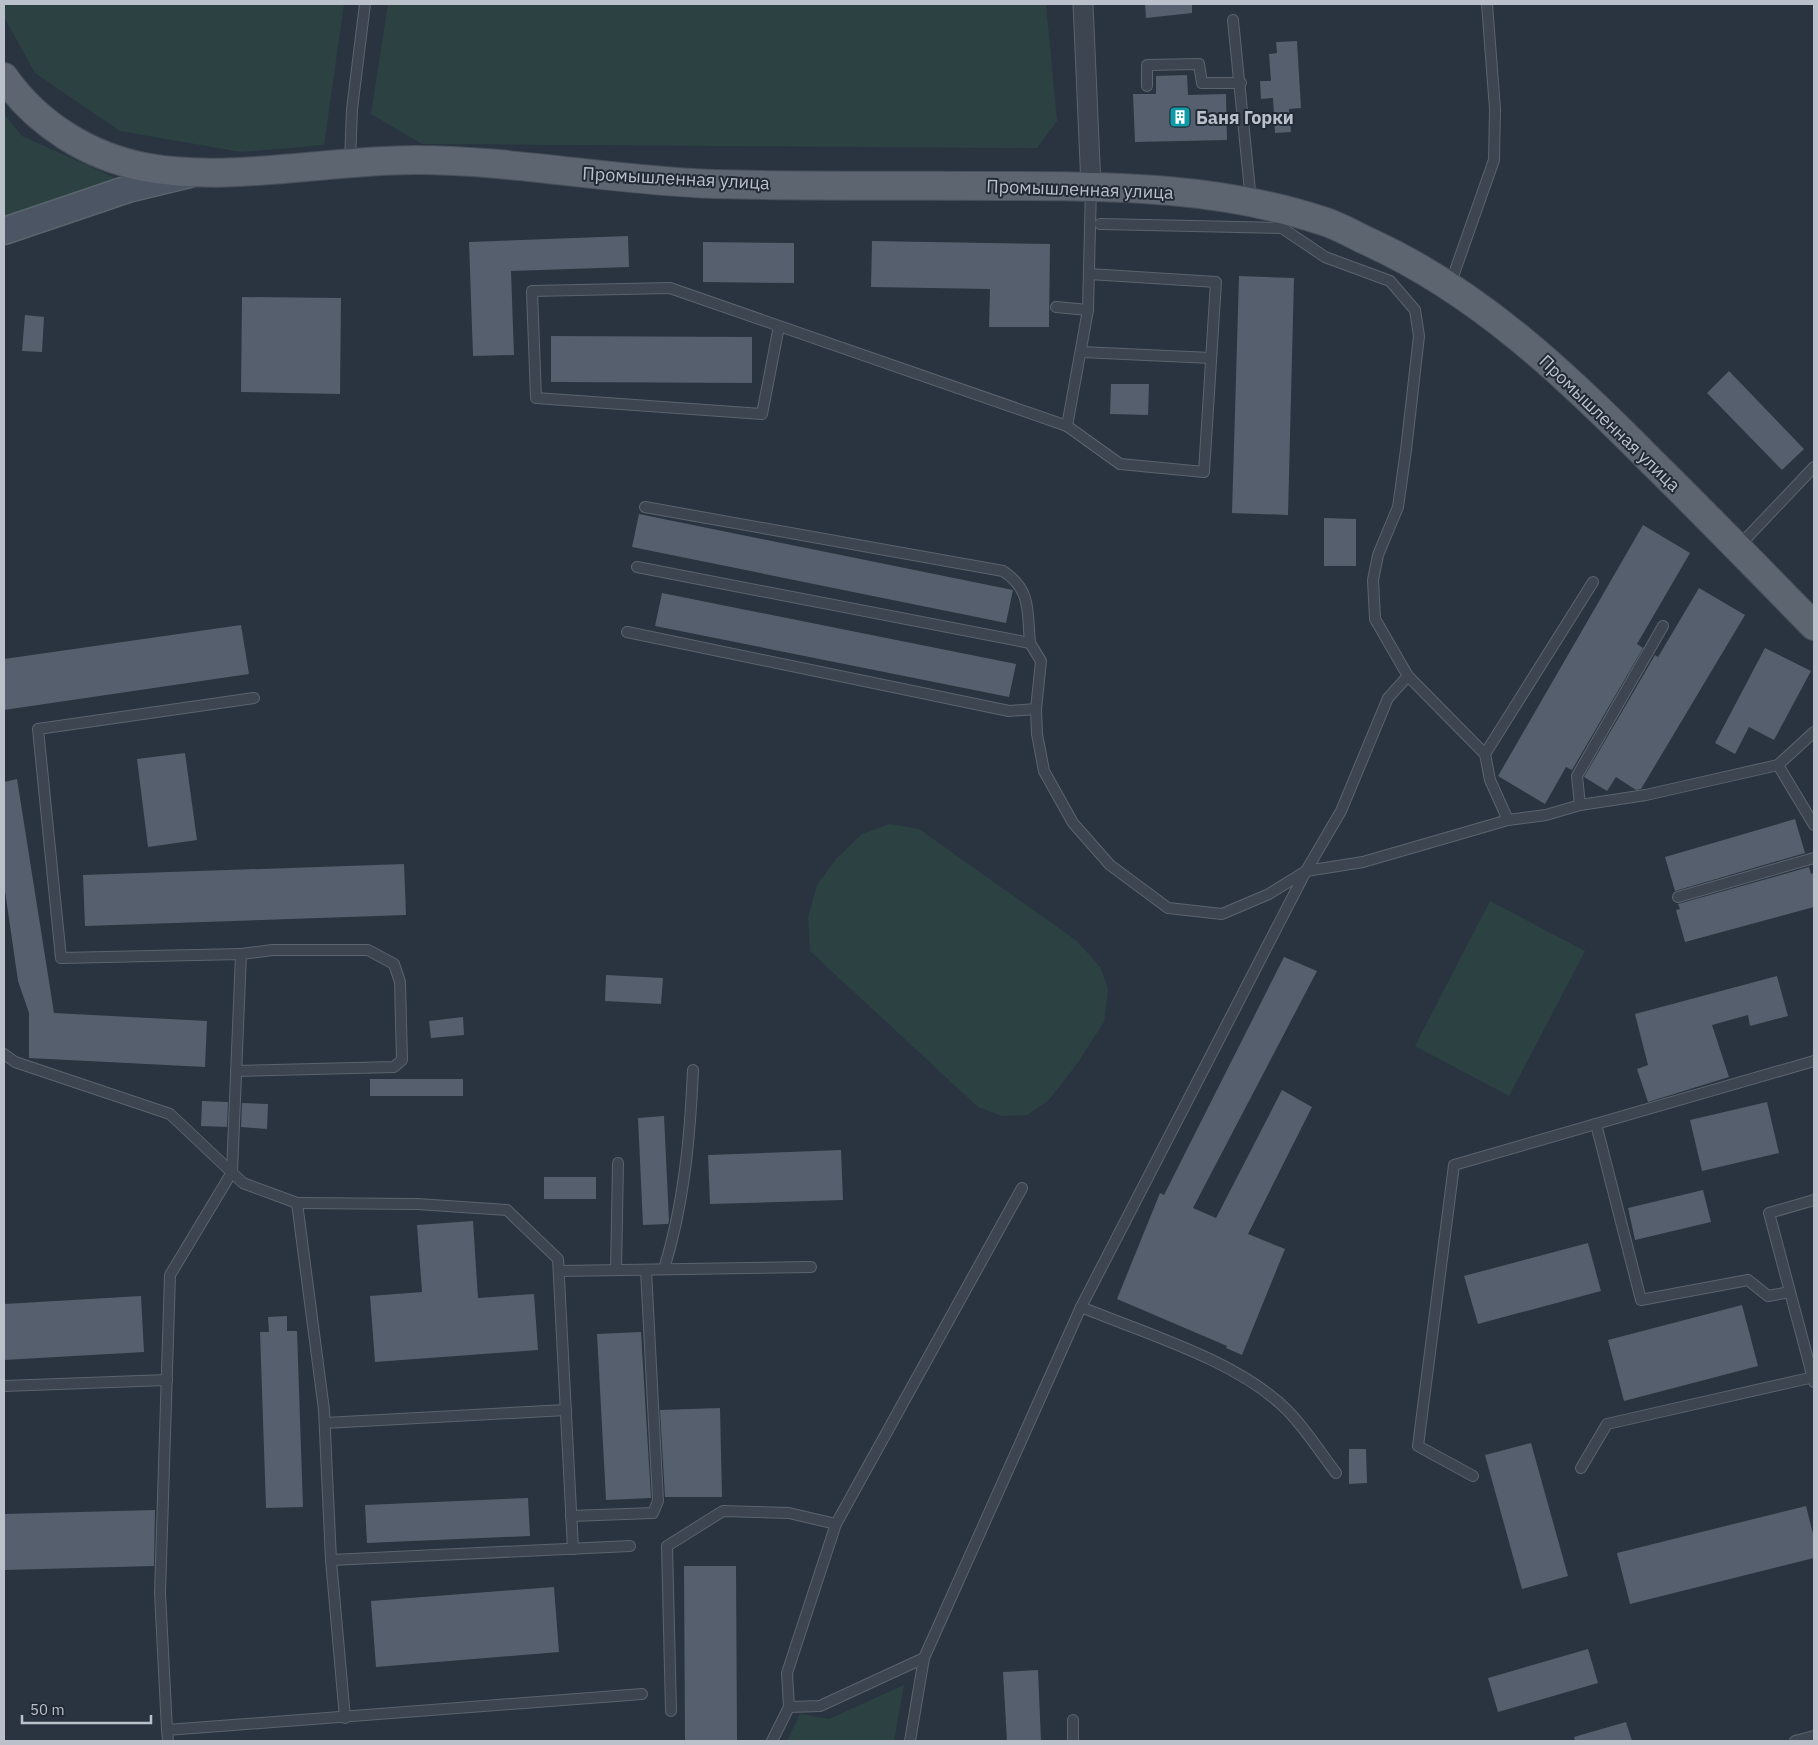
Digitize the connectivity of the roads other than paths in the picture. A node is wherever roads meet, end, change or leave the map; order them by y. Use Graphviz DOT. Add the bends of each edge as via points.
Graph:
graph roads {
  1 [pos="365,4"];
  2 [pos="1083,4"];
  3 [pos="1487,4"];
  4 [pos="1233,20"];
  5 [pos="4,77"];
  6 [pos="1241,83"];
  7 [pos="1147,86"];
  8 [pos="350,162"];
  9 [pos="194,173"];
  10 [pos="1091,186"];
  11 [pos="1251,202"];
  12 [pos="1100,224"];
  13 [pos="4,231"];
  14 [pos="1089,274"];
  15 [pos="1450,287"];
  16 [pos="1056,307"];
  17 [pos="1088,310"];
  18 [pos="779,326"];
  19 [pos="1081,352"];
  20 [pos="1211,358"];
  21 [pos="1067,426"];
  22 [pos="1814,467"];
  23 [pos="645,507"];
  24 [pos="1737,548"];
  25 [pos="637,567"];
  26 [pos="1593,582"];
  27 [pos="1663,626"];
  28 [pos="1814,626"];
  29 [pos="627,632"];
  30 [pos="1030,643"];
  31 [pos="1408,676"];
  32 [pos="254,698"];
  33 [pos="1036,709"];
  34 [pos="1814,732"];
  35 [pos="1485,754"];
  36 [pos="1778,765"];
  37 [pos="1580,805"];
  38 [pos="1508,820"];
  39 [pos="1814,825"];
  40 [pos="1814,858"];
  41 [pos="1306,871"];
  42 [pos="1678,897"];
  43 [pos="241,954"];
  44 [pos="4,1054"];
  45 [pos="1814,1061"];
  46 [pos="693,1070"];
  47 [pos="236,1071"];
  48 [pos="1596,1124"];
  49 [pos="618,1163"];
  50 [pos="232,1172"];
  51 [pos="1022,1188"];
  52 [pos="1814,1200"];
  53 [pos="297,1203"];
  54 [pos="811,1267"];
  55 [pos="664,1269"];
  56 [pos="616,1270"];
  57 [pos="646,1270"];
  58 [pos="559,1271"];
  59 [pos="1790,1292"];
  60 [pos="1081,1307"];
  61 [pos="1814,1378"];
  62 [pos="167,1380"];
  63 [pos="4,1386"];
  64 [pos="566,1410"];
  65 [pos="325,1424"];
  66 [pos="1581,1468"];
  67 [pos="1336,1473"];
  68 [pos="1473,1476"];
  69 [pos="571,1516"];
  70 [pos="836,1524"];
  71 [pos="630,1546"];
  72 [pos="573,1549"];
  73 [pos="331,1560"];
  74 [pos="924,1658"];
  75 [pos="642,1694"];
  76 [pos="789,1707"];
  77 [pos="671,1712"];
  78 [pos="345,1718"];
  79 [pos="1073,1720"];
  80 [pos="167,1730"];
  81 [pos="1814,1736"];
  82 [pos="168,1741"];
  83 [pos="772,1741"];
  84 [pos="910,1741"];
  85 [pos="1073,1741"];
  86 [pos="1795,1741"];
  1 -- 8 [label="lane" via="352,109"];
  2 -- 10 [label="street"];
  3 -- 15 [label="lane" via="1495,109 1494,160"];
  4 -- 6 [label="lane"];
  5 -- 9 [label="main road, Промышленная улица" via="41,118 75,142 113,159"];
  6 -- 7 [label="lane" via="1202,84 1199,64 1146,66"];
  6 -- 11 [label="lane"];
  8 -- 9 [label="main road, Промышленная улица"];
  8 -- 10 [label="main road, Промышленная улица" via="488,162 622,178 712,184"];
  9 -- 13 [label="street" via="128,189"];
  10 -- 11 [label="main road, Промышленная улица" via="1181,192"];
  10 -- 14 [label="lane"];
  11 -- 15 [label="main road, Промышленная улица" via="1326,222 1398,255"];
  12 -- 31 [label="lane" via="1282,228 1325,257 1390,281 1414,310 1419,336 1398,507 1378,555 1373,580 1375,619"];
  14 -- 17 [label="lane"];
  14 -- 20 [label="lane" via="1216,282"];
  15 -- 24 [label="main road, Промышленная улица" via="1495,318 1584,394"];
  16 -- 17 [label="lane"];
  17 -- 19 [label="lane"];
  18 -- 18 [label="lane" via="670,288 532,291 536,398 762,414"];
  18 -- 21 [label="lane"];
  19 -- 20 [label="lane"];
  19 -- 21 [label="lane"];
  20 -- 21 [label="lane" via="1204,472 1120,464"];
  22 -- 24 [label="lane"];
  23 -- 30 [label="lane" via="1003,572 1014,579 1026,595"];
  24 -- 28 [label="main road, Промышленная улица"];
  25 -- 30 [label="lane"];
  26 -- 35 [label="lane"];
  27 -- 37 [label="lane" via="1577,776"];
  29 -- 33 [label="lane" via="1009,711"];
  30 -- 33 [label="lane" via="1041,661"];
  31 -- 35 [label="lane"];
  31 -- 41 [label="lane" via="1388,698 1341,811"];
  32 -- 43 [label="lane" via="38,729 61,958"];
  33 -- 41 [label="lane" via="1044,771 1073,823 1110,866 1168,908 1222,914 1269,894"];
  34 -- 36 [label="lane"];
  35 -- 38 [label="lane" via="1490,780"];
  36 -- 37 [label="lane" via="1646,795"];
  36 -- 39 [label="lane"];
  37 -- 38 [label="lane" via="1546,815"];
  38 -- 41 [label="lane" via="1363,862"];
  40 -- 42 [label="lane"];
  41 -- 60 [label="lane"];
  43 -- 47 [label="lane"];
  43 -- 47 [label="lane" via="273,950 368,950 394,964 400,982 402,1060 394,1067"];
  44 -- 50 [label="lane" via="15,1062 170,1114"];
  45 -- 48 [label="lane"];
  46 -- 55 [label="lane" via="691,1129 676,1230"];
  47 -- 50 [label="lane"];
  48 -- 59 [label="lane" via="1641,1300 1748,1280 1768,1296"];
  48 -- 68 [label="lane" via="1454,1164 1418,1446"];
  49 -- 56 [label="lane"];
  50 -- 53 [label="lane" via="244,1183"];
  50 -- 62 [label="lane" via="170,1275"];
  51 -- 70 [label="lane"];
  52 -- 59 [label="lane" via="1769,1213"];
  53 -- 58 [label="lane" via="417,1204 507,1210 558,1259"];
  53 -- 65 [label="lane"];
  54 -- 55 [label="lane"];
  55 -- 57 [label="lane"];
  56 -- 57 [label="lane"];
  56 -- 58 [label="lane"];
  57 -- 69 [label="lane" via="658,1501 653,1513"];
  58 -- 64 [label="lane"];
  59 -- 61 [label="lane"];
  60 -- 67 [label="lane" via="1218,1363 1259,1386 1288,1410"];
  60 -- 74 [label="lane"];
  61 -- 66 [label="lane" via="1607,1424"];
  62 -- 63 [label="lane"];
  62 -- 80 [label="lane" via="160,1593"];
  64 -- 65 [label="lane"];
  64 -- 69 [label="lane"];
  65 -- 73 [label="lane"];
  69 -- 72 [label="lane"];
  70 -- 76 [label="lane" via="787,1673"];
  70 -- 77 [label="lane" via="789,1513 723,1511 667,1546"];
  71 -- 72 [label="lane"];
  72 -- 73 [label="lane"];
  73 -- 78 [label="lane"];
  74 -- 76 [label="lane" via="820,1706"];
  74 -- 84 [label="lane"];
  75 -- 78 [label="lane"];
  76 -- 83 [label="lane"];
  78 -- 80 [label="lane"];
  79 -- 85 [label="lane"];
  80 -- 82 [label="lane"];
  81 -- 86 [label="lane"];
}
